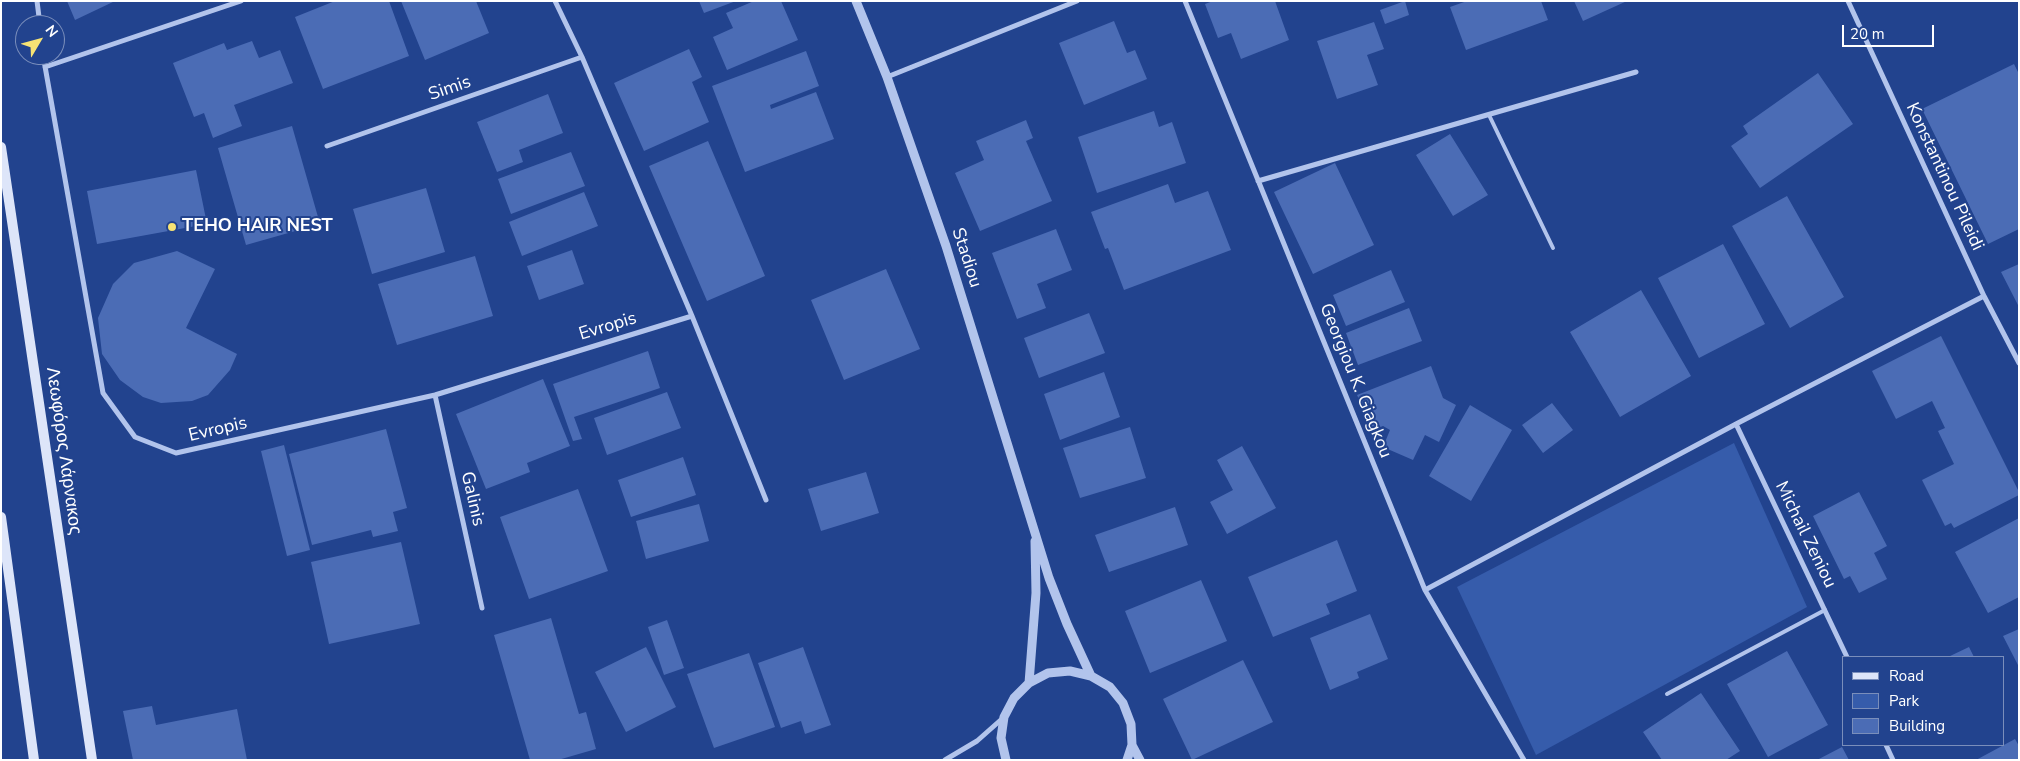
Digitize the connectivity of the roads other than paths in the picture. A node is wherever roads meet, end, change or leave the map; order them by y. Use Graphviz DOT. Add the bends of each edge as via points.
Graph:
graph roads {
  1 [pos="37,1"];
  2 [pos="241,1"];
  3 [pos="555,1"];
  4 [pos="856,1"];
  5 [pos="1077,1"];
  6 [pos="1185,1"];
  7 [pos="1848,1"];
  8 [pos="39,15"];
  9 [pos="582,57"];
  10 [pos="45,67"];
  11 [pos="1636,72"];
  12 [pos="887,77"];
  13 [pos="1489,114"];
  14 [pos="327,146"];
  15 [pos="1,147"];
  16 [pos="1258,181"];
  17 [pos="1553,248"];
  18 [pos="1984,296"];
  19 [pos="692,316"];
  20 [pos="2019,363"];
  21 [pos="435,395"];
  22 [pos="1736,424"];
  23 [pos="766,500"];
  24 [pos="1,517"];
  25 [pos="1035,529"];
  26 [pos="1425,590"];
  27 [pos="482,608"];
  28 [pos="1825,610"];
  29 [pos="1847,656"];
  30 [pos="1091,676"];
  31 [pos="1029,683"];
  32 [pos="1667,694"];
  33 [pos="1004,717"];
  34 [pos="1132,745"];
  35 [pos="1886,746"];
  36 [pos="34,760"];
  37 [pos="92,760"];
  38 [pos="946,760"];
  39 [pos="1006,760"];
  40 [pos="1127,760"];
  41 [pos="1140,760"];
  42 [pos="1524,760"];
  43 [pos="1893,760"];
  1 -- 8 [label="street"];
  2 -- 10 [label="street"];
  3 -- 9 [label="street"];
  4 -- 12 [label="street, Stadiou"];
  5 -- 12 [label="street"];
  6 -- 16 [label="street, Georgiou K. Giagkou"];
  7 -- 18 [label="street, Konstantinou Pileidi"];
  9 -- 14 [label="street, Simis"];
  9 -- 19 [label="street"];
  10 -- 21 [label="street, Evropis" via="103,393 135,438 176,453"];
  11 -- 13 [label="street"];
  12 -- 25 [label="street, Stadiou" via="946,246"];
  13 -- 16 [label="street"];
  13 -- 17 [label="lane"];
  15 -- 37 [label="main road, Λεωφόρος Λάρνακος"];
  16 -- 26 [label="street, Georgiou K. Giagkou"];
  18 -- 20 [label="street, Konstantinou Pileidi"];
  18 -- 22 [label="street"];
  19 -- 21 [label="street, Evropis"];
  19 -- 23 [label="street"];
  21 -- 27 [label="street, Galinis"];
  22 -- 26 [label="street"];
  22 -- 28 [label="street, Michail Zeniou"];
  24 -- 36 [label="main road"];
  25 -- 30 [label="street, Stadiou" via="1066,624"];
  25 -- 31 [label="street, Stadiou" via="1036,593"];
  26 -- 42 [label="street, Georgiou K. Giagkou"];
  28 -- 29 [label="street, Michail Zeniou"];
  28 -- 32 [label="lane"];
  30 -- 31 [label="street" via="1070,671 1048,674"];
  30 -- 34 [label="street" via="1110,687 1123,703 1131,724"];
  31 -- 33 [label="street" via="1014,698"];
  33 -- 38 [label="street" via="977,741"];
  33 -- 39 [label="street" via="1001,738"];
  34 -- 40 [label="street"];
  34 -- 41 [label="street"];
  35 -- 43 [label="street"];
}
